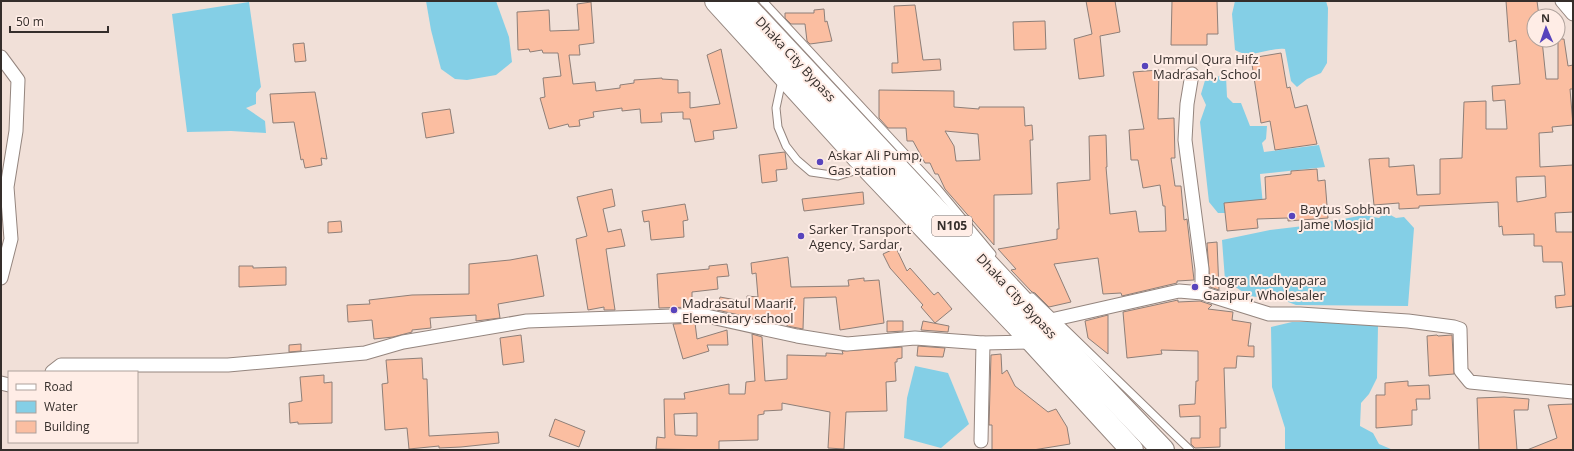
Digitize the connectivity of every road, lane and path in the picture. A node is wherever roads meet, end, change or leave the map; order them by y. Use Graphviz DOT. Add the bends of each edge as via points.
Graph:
graph roads {
  1 [pos="716,1"];
  2 [pos="741,1"];
  3 [pos="763,1"];
  4 [pos="1562,1"];
  5 [pos="1573,14"];
  6 [pos="1,57"];
  7 [pos="1192,74"];
  8 [pos="783,75"];
  9 [pos="867,167"];
  10 [pos="1000,262"];
  11 [pos="1,278"];
  12 [pos="1026,290"];
  13 [pos="1202,294"];
  14 [pos="1047,320"];
  15 [pos="1033,342"];
  16 [pos="983,343"];
  17 [pos="53,371"];
  18 [pos="1573,392"];
  19 [pos="981,441"];
  20 [pos="1132,450"];
  21 [pos="1163,450"];
  22 [pos="1190,450"];
  1 -- 8 [label="highway"];
  2 -- 14 [label="highway, Dhaka City Bypass / N105"];
  3 -- 10 [label="lane" via="937,188"];
  4 -- 5 [label="street"];
  6 -- 11 [label="street" via="18,80 16,131 7,187 11,239"];
  7 -- 13 [label="street" via="1185,140 1202,269"];
  8 -- 9 [label="highway"];
  8 -- 9 [label="lane" via="776,108 778,127 786,146 797,160 811,172 838,176"];
  9 -- 15 [label="highway"];
  12 -- 14 [label="lane"];
  13 -- 14 [label="street" via="1179,291"];
  13 -- 18 [label="street" via="1269,314 1408,321 1454,327 1460,329 1460,371 1470,382"];
  14 -- 21 [label="highway, Dhaka City Bypass / N105"];
  14 -- 22 [label="lane"];
  15 -- 16 [label="street"];
  15 -- 20 [label="highway"];
  16 -- 17 [label="street" via="915,338 847,344 702,315 526,321 403,342 365,353 243,364 61,365"];
  16 -- 19 [label="street"];
}
